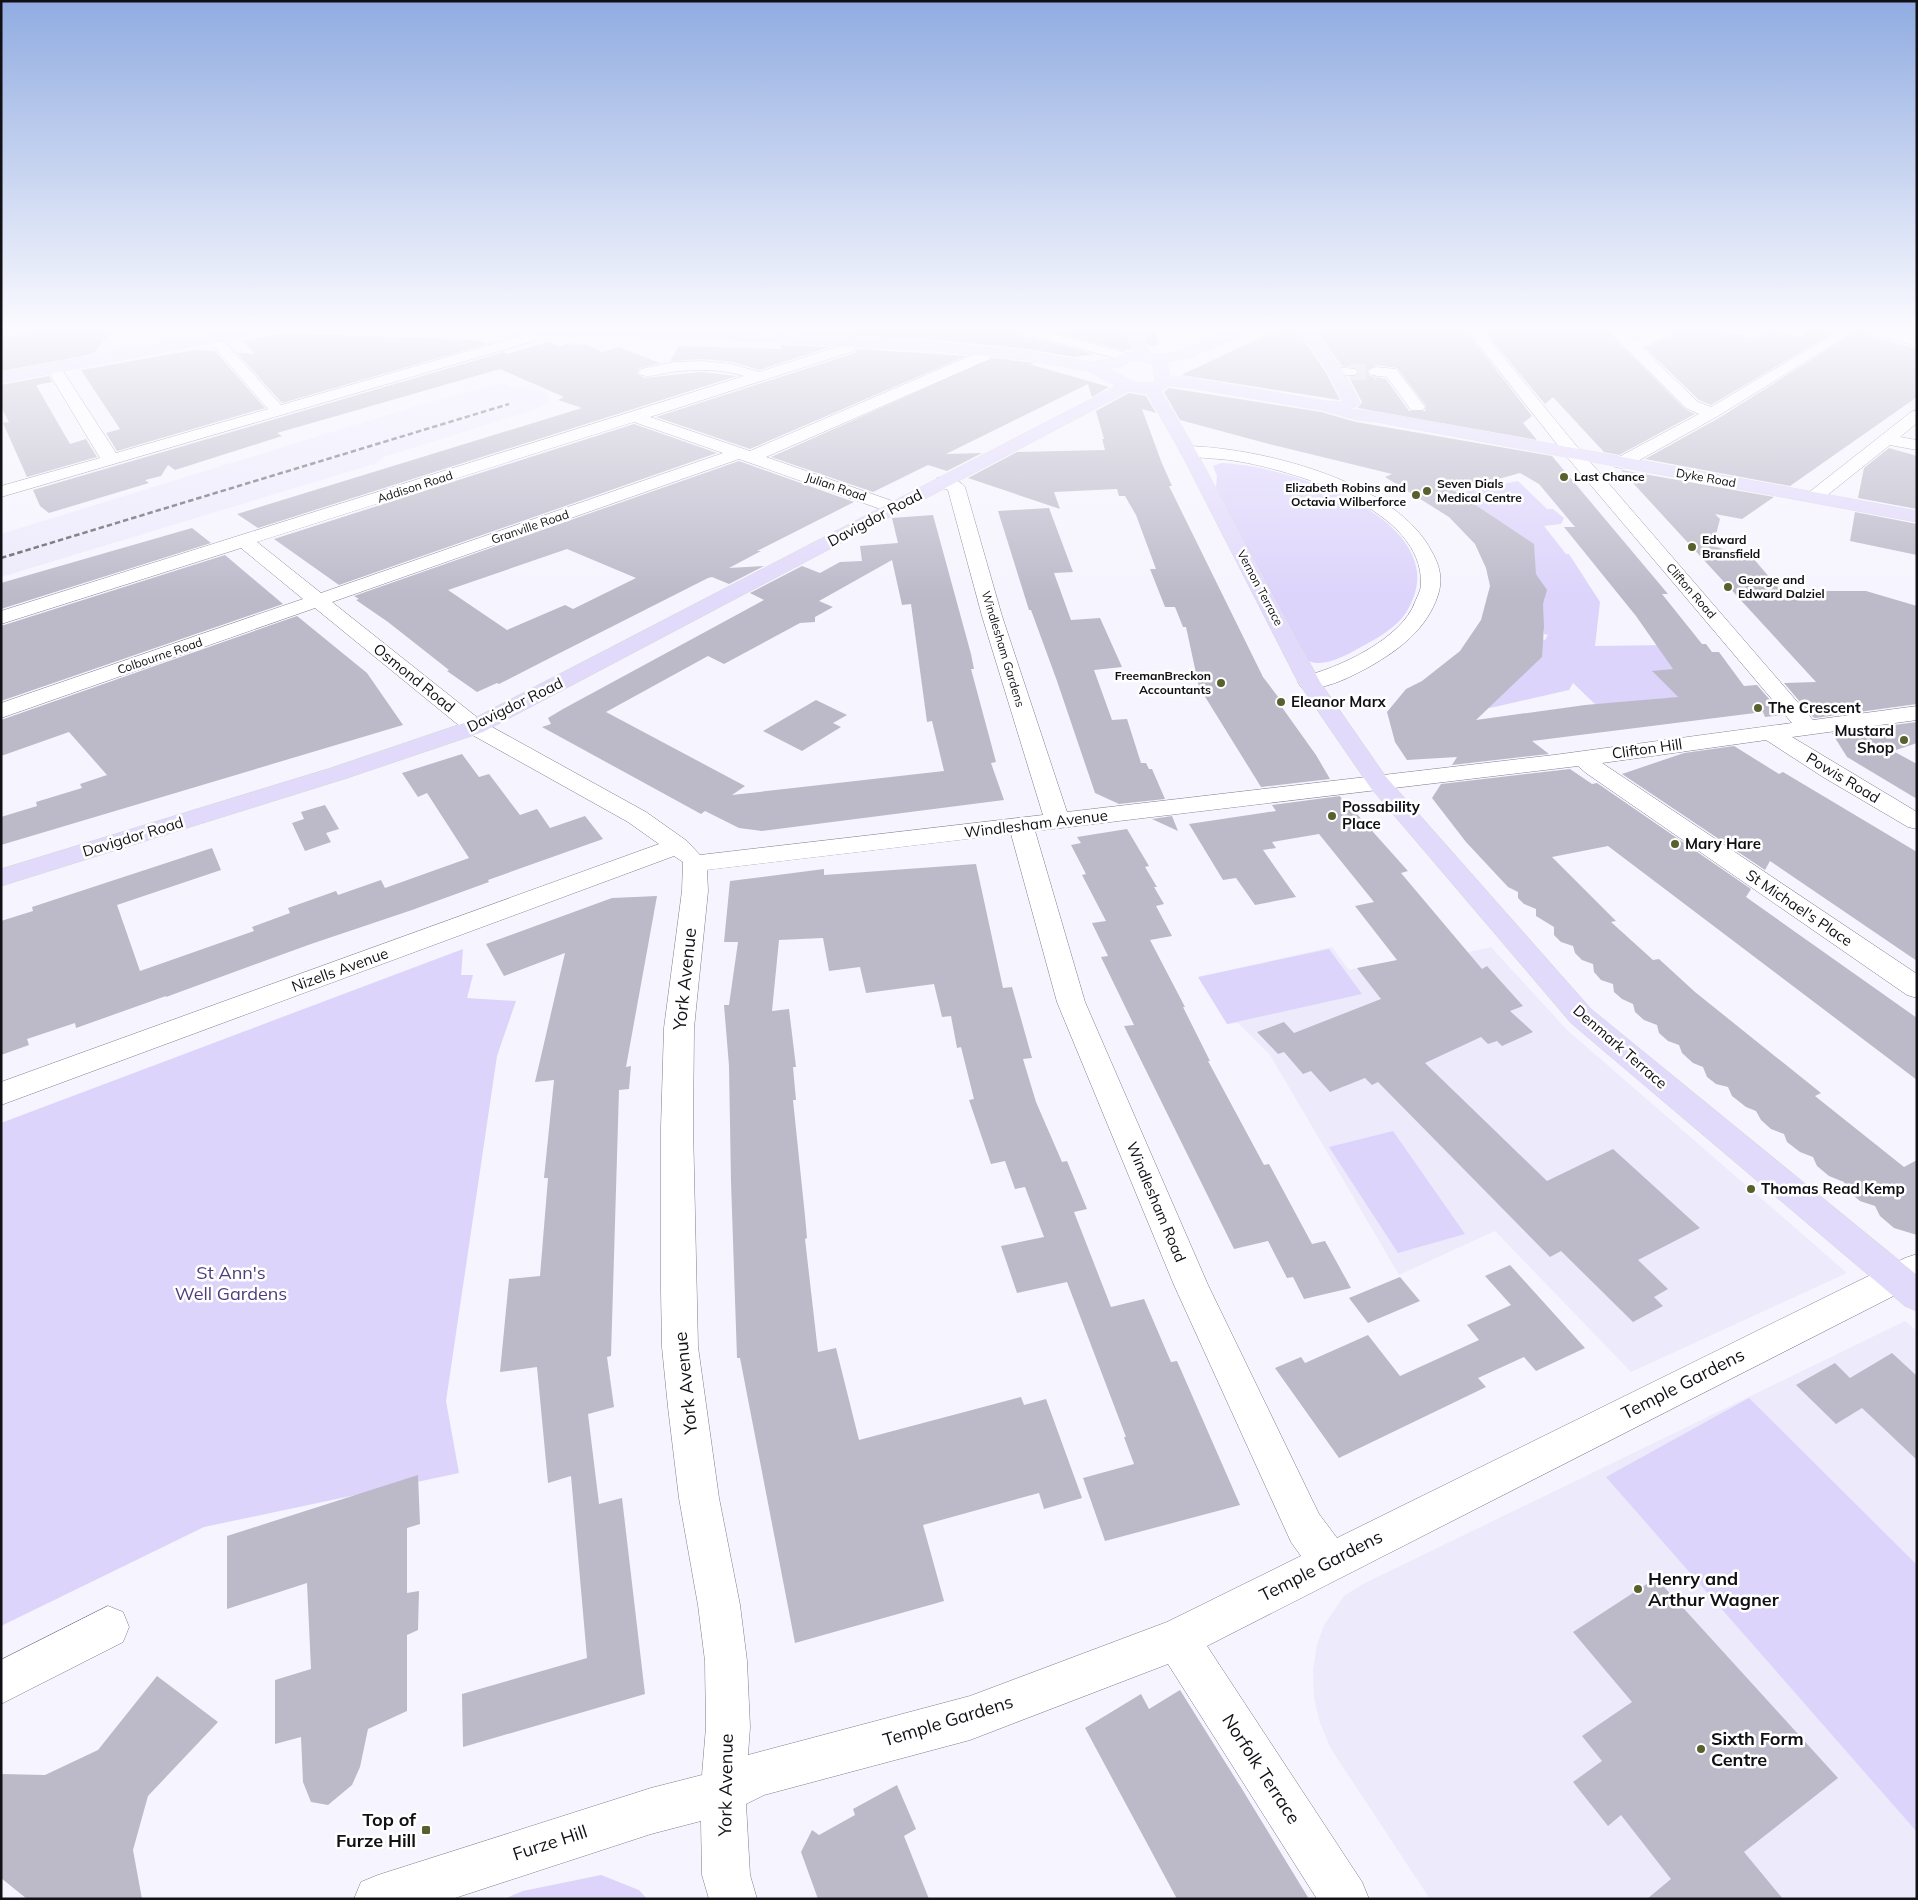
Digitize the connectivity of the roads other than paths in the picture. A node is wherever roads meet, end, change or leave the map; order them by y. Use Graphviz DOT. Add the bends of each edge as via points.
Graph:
graph roads {
  1 [pos="85,420"];
  2 [pos="248,420"];
  3 [pos="628,420"];
  4 [pos="644,420"];
  5 [pos="832,420"];
  6 [pos="1056,420"];
  7 [pos="1174,420"];
  8 [pos="1392,420"];
  9 [pos="1546,420"];
  10 [pos="1700,420"];
  11 [pos="1911,420"];
  12 [pos="1885,439"];
  13 [pos="1917,445"];
  14 [pos="1188,451"];
  15 [pos="1573,453"];
  16 [pos="745,455"];
  17 [pos="113,459"];
  18 [pos="1621,463"];
  19 [pos="944,482"];
  20 [pos="1,492"];
  21 [pos="1814,497"];
  22 [pos="895,508"];
  23 [pos="1917,517"];
  24 [pos="244,541"];
  25 [pos="319,601"];
  26 [pos="1,618"];
  27 [pos="1309,682"];
  28 [pos="1,711"];
  29 [pos="1917,713"];
  30 [pos="475,727"];
  31 [pos="1808,728"];
  32 [pos="1770,732"];
  33 [pos="1584,758"];
  34 [pos="1378,782"];
  35 [pos="1058,822"];
  36 [pos="1917,822"];
  37 [pos="1021,826"];
  38 [pos="686,855"];
  39 [pos="1,878"];
  40 [pos="1917,988"];
  41 [pos="1,1094"];
  42 [pos="1909,1281"];
  43 [pos="1330,1562"];
  44 [pos="108,1627"];
  45 [pos="1177,1639"];
  46 [pos="1,1683"];
  47 [pos="723,1792"];
  48 [pos="378,1899"];
  49 [pos="733,1899"];
  50 [pos="1345,1899"];
  1 -- 17 [label="street" via="107,455"];
  2 -- 17 [label="street"];
  3 -- 24 [label="street, Addison Road"];
  4 -- 16 [label="street, Julian Road"];
  5 -- 16 [label="street, Granville Road"];
  6 -- 19 [label="main road, Davigdor Road"];
  7 -- 14 [label="main road, Vernon Terrace"];
  8 -- 15 [label="main road, Dyke Road"];
  9 -- 15 [label="street, Clifton Road"];
  10 -- 18 [label="street"];
  11 -- 12 [label="street"];
  12 -- 13 [label="street"];
  12 -- 21 [label="street"];
  14 -- 27 [label="main road, Vernon Terrace"];
  14 -- 27 [label="street" via="1248,459 1332,482 1370,501 1392,517 1424,551 1432,584 1427,604 1417,620 1396,641 1380,651 1323,680"];
  15 -- 18 [label="main road, Dyke Road"];
  15 -- 31 [label="street, Clifton Road"];
  16 -- 22 [label="street, Julian Road"];
  16 -- 25 [label="street, Granville Road"];
  17 -- 20 [label="street"];
  18 -- 21 [label="main road, Dyke Road"];
  19 -- 22 [label="main road, Davigdor Road"];
  19 -- 35 [label="street, Windlesham Gardens" via="956,488 992,616"];
  21 -- 23 [label="main road, Dyke Road"];
  22 -- 30 [label="main road, Davigdor Road"];
  24 -- 25 [label="street, Osmond Road"];
  24 -- 26 [label="street, Addison Road"];
  25 -- 28 [label="street, Colbourne Road"];
  25 -- 30 [label="street, Osmond Road"];
  27 -- 34 [label="main road, Vernon Terrace"];
  29 -- 31 [label="street, Clifton Hill"];
  30 -- 38 [label="street, Osmond Road" via="636,817"];
  30 -- 39 [label="main road, Davigdor Road" via="339,773"];
  31 -- 32 [label="street, Clifton Hill"];
  32 -- 33 [label="street, Clifton Hill"];
  32 -- 36 [label="street, Powis Road"];
  33 -- 34 [label="street, Clifton Hill"];
  33 -- 40 [label="street, St Michael's Place" via="1594,768"];
  34 -- 35 [label="street, Windlesham Avenue"];
  34 -- 42 [label="main road, Denmark Terrace" via="1580,1016"];
  35 -- 37 [label="street, Windlesham Avenue"];
  37 -- 38 [label="street, Windlesham Avenue"];
  37 -- 43 [label="street, Windlesham Road" via="1071,1002 1191,1285 1305,1528"];
  38 -- 41 [label="street, Nizells Avenue"];
  38 -- 47 [label="street, York Avenue" via="696,891 679,1028 680,1347 726,1662 728,1728"];
  42 -- 43 [label="street, Temple Gardens"];
  43 -- 45 [label="street, Temple Gardens"];
  44 -- 46 [label="street"];
  45 -- 47 [label="street, Temple Gardens" via="970,1718 756,1774"];
  45 -- 50 [label="street, Norfolk Terrace"];
  47 -- 48 [label="street, Furze Hill" via="651,1811"];
  47 -- 49 [label="street, York Avenue" via="726,1875"];
}
